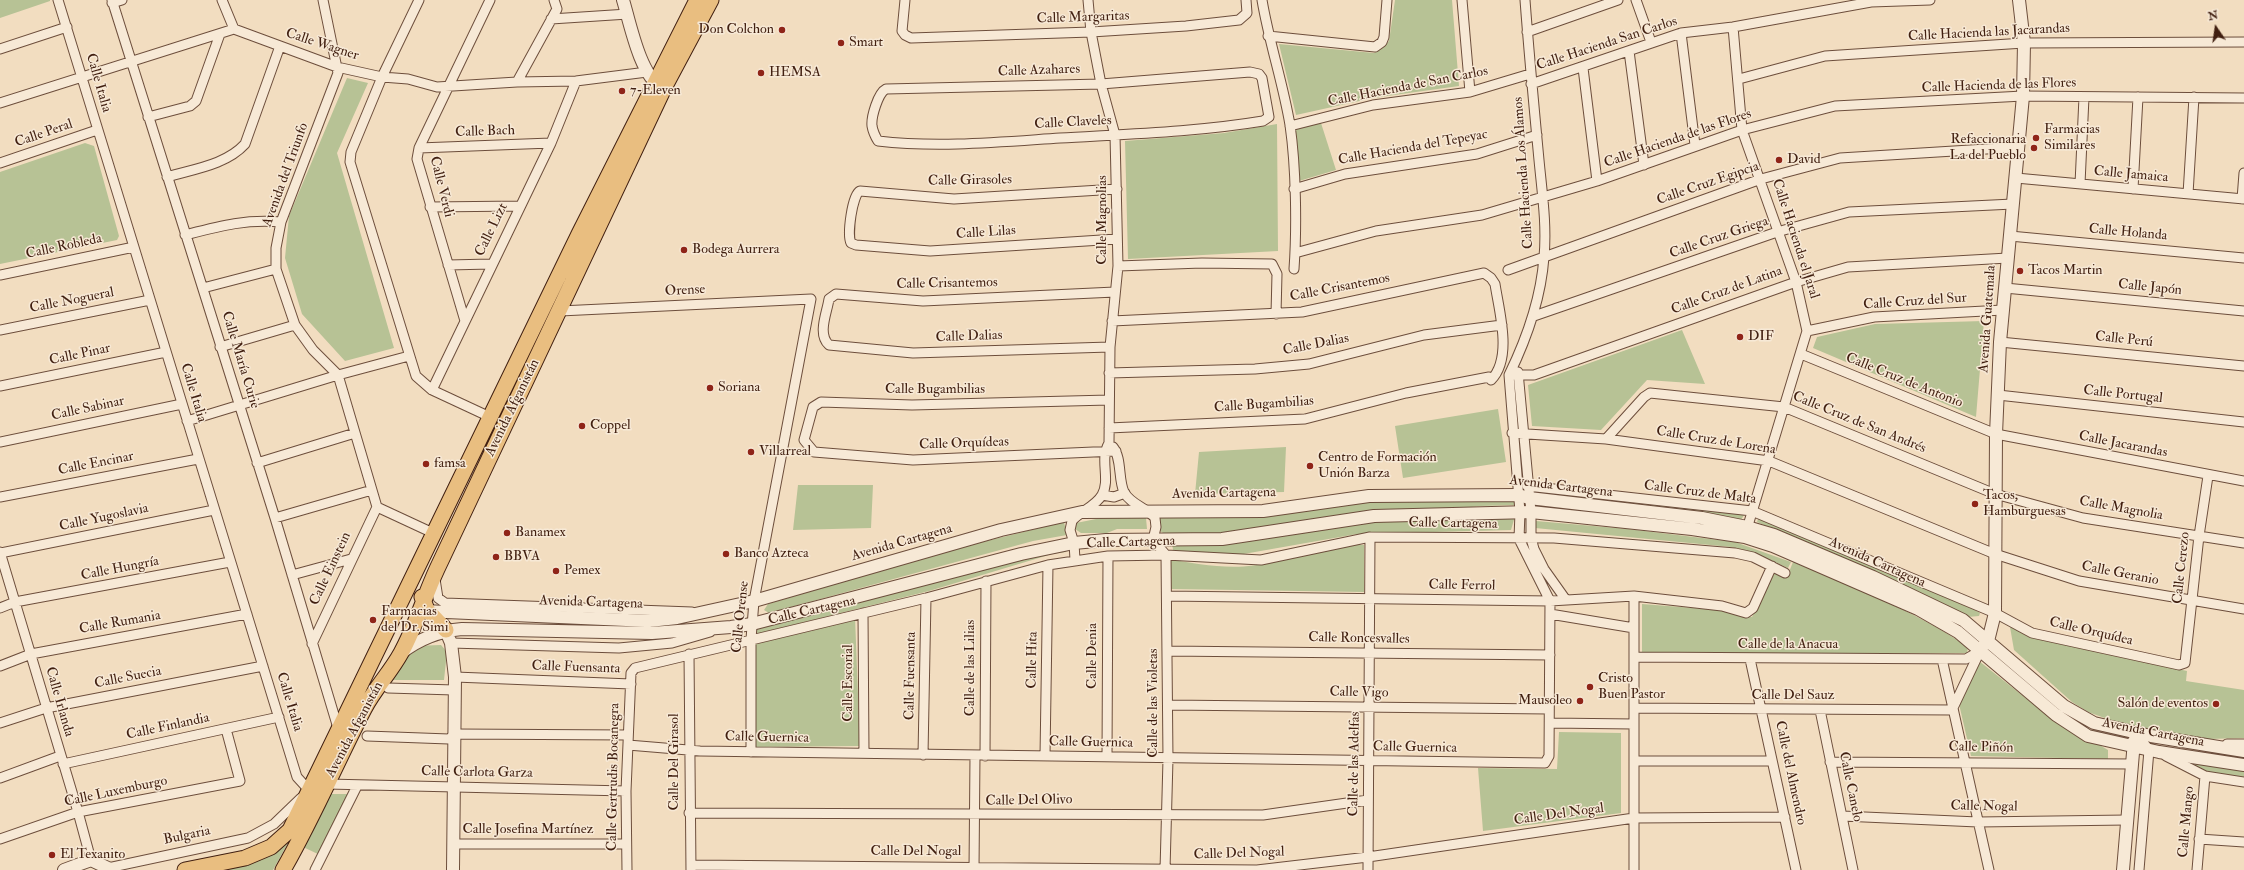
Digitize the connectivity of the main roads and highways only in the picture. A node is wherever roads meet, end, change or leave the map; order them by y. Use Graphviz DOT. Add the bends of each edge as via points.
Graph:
graph roads {
  1 [pos="697,0"];
  2 [pos="711,0"];
  3 [pos="655,81"];
  4 [pos="490,417"];
  5 [pos="483,470"];
  6 [pos="433,533"];
  7 [pos="427,606"];
  8 [pos="389,627"];
  9 [pos="449,637"];
  10 [pos="306,801"];
  11 [pos="184,870"];
  12 [pos="283,870"];
  1 -- 3 [label="main road, Avenida Afganistán"];
  2 -- 3 [label="main road, Avenida Afganistán"];
  3 -- 4 [label="main road, Avenida Afganistán"];
  3 -- 5 [label="main road, Avenida Afganistán" via="560,311"];
  4 -- 5 [label="main road" via="495,432 482,462"];
  4 -- 6 [label="main road, Avenida Afganistán"];
  5 -- 7 [label="main road, Avenida Afganistán" via="434,574"];
  6 -- 7 [label="main road" via="419,578 419,588"];
  6 -- 8 [label="main road, Avenida Afganistán"];
  7 -- 8 [label="main road" via="409,612"];
  7 -- 9 [label="main road"];
  7 -- 10 [label="main road, Avenida Afganistán" via="400,654 373,692 327,784"];
  8 -- 10 [label="main road, Avenida Afganistán" via="338,728"];
  10 -- 11 [label="main road" via="290,830 271,847 245,858"];
  10 -- 12 [label="main road"];
}
